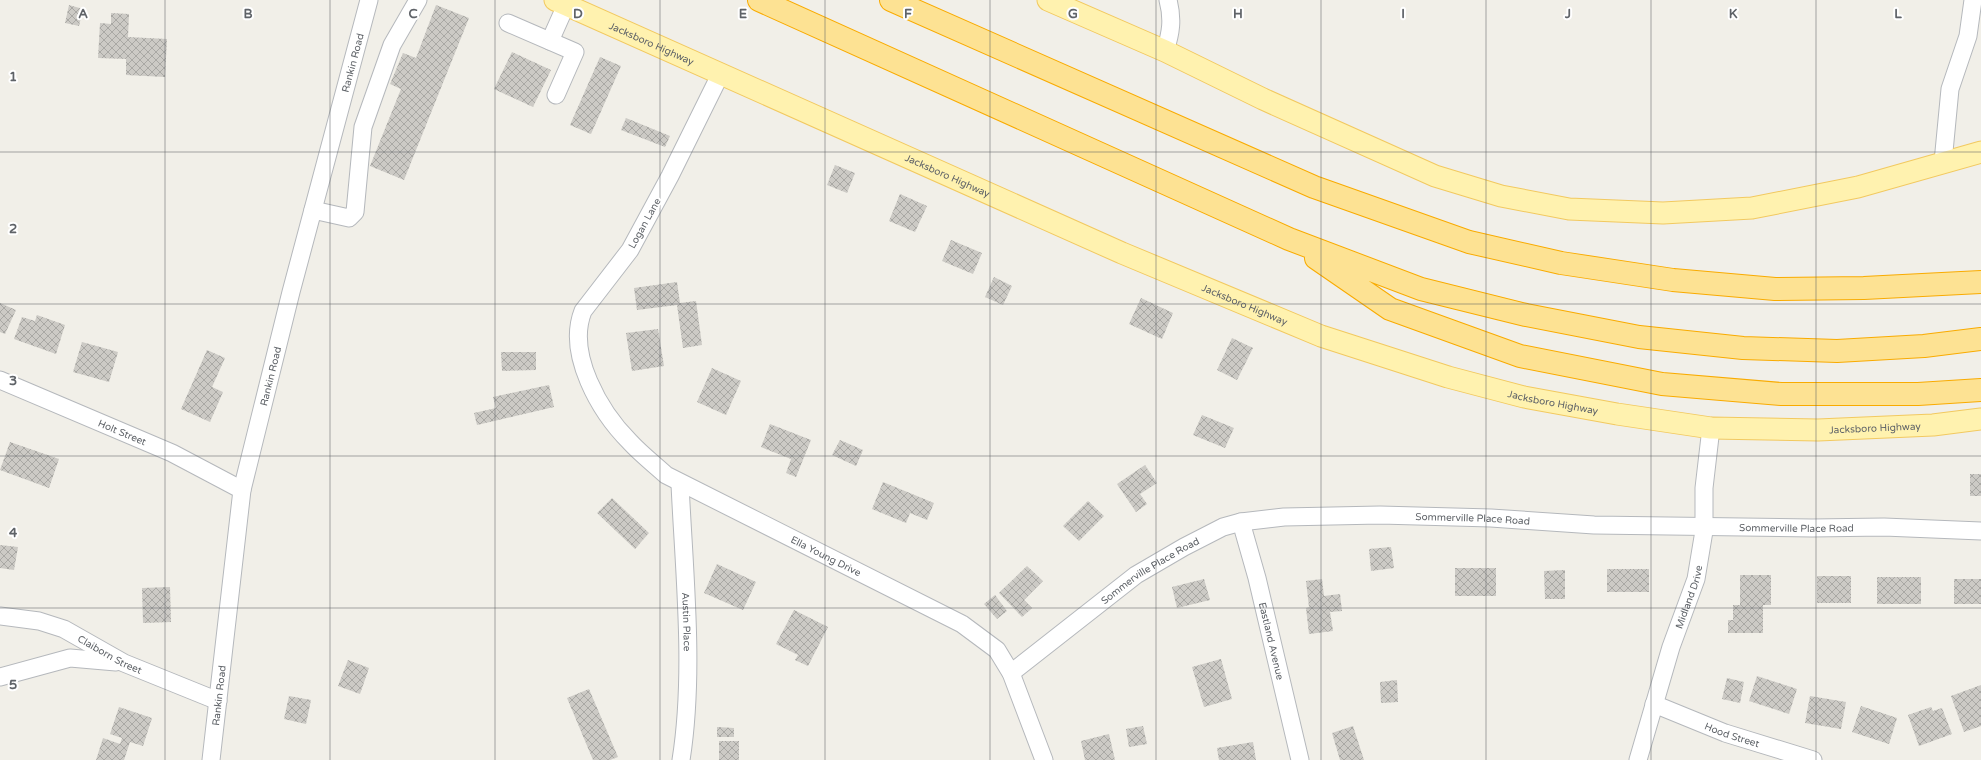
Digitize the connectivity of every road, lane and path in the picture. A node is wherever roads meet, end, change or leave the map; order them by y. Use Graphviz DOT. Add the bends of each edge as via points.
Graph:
graph roads {
  1 [pos="369,0"];
  2 [pos="418,0"];
  3 [pos="759,0"];
  4 [pos="891,0"];
  5 [pos="1048,0"];
  6 [pos="1168,0"];
  7 [pos="1973,0"];
  8 [pos="560,2"];
  9 [pos="508,23"];
  10 [pos="1974,36"];
  11 [pos="550,41"];
  12 [pos="1165,51"];
  13 [pos="720,75"];
  14 [pos="556,95"];
  15 [pos="1981,152"];
  16 [pos="1943,162"];
  17 [pos="313,210"];
  18 [pos="1289,239"];
  19 [pos="1981,282"];
  20 [pos="1981,339"];
  21 [pos="584,368"];
  22 [pos="0,380"];
  23 [pos="1981,390"];
  24 [pos="1981,419"];
  25 [pos="1711,428"];
  26 [pos="680,484"];
  27 [pos="242,490"];
  28 [pos="1241,522"];
  29 [pos="1703,526"];
  30 [pos="1981,531"];
  31 [pos="0,616"];
  32 [pos="124,663"];
  33 [pos="1011,674"];
  34 [pos="0,677"];
  35 [pos="218,701"];
  36 [pos="1654,704"];
  37 [pos="211,760"];
  38 [pos="681,760"];
  39 [pos="1044,760"];
  40 [pos="1300,760"];
  41 [pos="1638,760"];
  42 [pos="1813,760"];
  1 -- 17 [label="street, Rankin Road"];
  2 -- 17 [label="street" via="392,45 363,127 355,212 349,218"];
  3 -- 18 [label="highway"];
  4 -- 19 [label="highway" via="1314,187 1469,242 1561,263 1673,280 1775,289 1864,288"];
  5 -- 12 [label="main road"];
  6 -- 12 [label="street" via="1171,32"];
  7 -- 10 [label="street"];
  8 -- 11 [label="street"];
  8 -- 13 [label="main road, Jacksboro Highway"];
  9 -- 11 [label="street"];
  10 -- 16 [label="street" via="1950,89"];
  11 -- 14 [label="street" via="575,52"];
  12 -- 16 [label="main road" via="1263,99 1435,176 1501,196 1569,209 1663,213 1752,208 1858,187"];
  13 -- 21 [label="street, Logan Lane" via="630,250 583,311 579,323 579,342"];
  13 -- 25 [label="main road, Jacksboro Highway" via="1122,253 1321,336 1448,377 1524,397"];
  15 -- 16 [label="main road"];
  17 -- 27 [label="street, Rankin Road"];
  18 -- 20 [label="highway" via="1421,289 1526,315 1639,337 1743,348 1837,351 1924,346"];
  18 -- 23 [label="highway" via="1390,309 1520,356 1662,384 1781,394 1918,394"];
  21 -- 26 [label="street, Ella Young Drive" via="605,411 629,442"];
  22 -- 27 [label="street, Holt Street" via="172,453"];
  24 -- 25 [label="main road, Jacksboro Highway" via="1933,425 1818,430"];
  25 -- 29 [label="street, Midland Drive" via="1704,488"];
  26 -- 33 [label="street, Ella Young Drive" via="760,521 962,624 997,650"];
  26 -- 38 [label="street, Austin Place" via="688,687"];
  27 -- 35 [label="street, Rankin Road"];
  28 -- 29 [label="street, Sommerville Place Road" via="1284,517 1380,515 1491,518 1594,525"];
  28 -- 33 [label="street, Sommerville Place Road" via="1222,527 1136,575"];
  28 -- 40 [label="street, Eastland Avenue" via="1257,578"];
  29 -- 30 [label="street, Sommerville Place Road" via="1884,527"];
  29 -- 36 [label="street, Midland Drive" via="1696,579"];
  31 -- 32 [label="street, Claiborn Street" via="39,621 64,629"];
  32 -- 34 [label="street" via="70,658"];
  32 -- 35 [label="street, Claiborn Street"];
  33 -- 39 [label="street, Ella Young Drive"];
  35 -- 37 [label="street, Rankin Road"];
  36 -- 41 [label="street, Midland Drive"];
  36 -- 42 [label="street, Hood Street" via="1724,733"];
}
